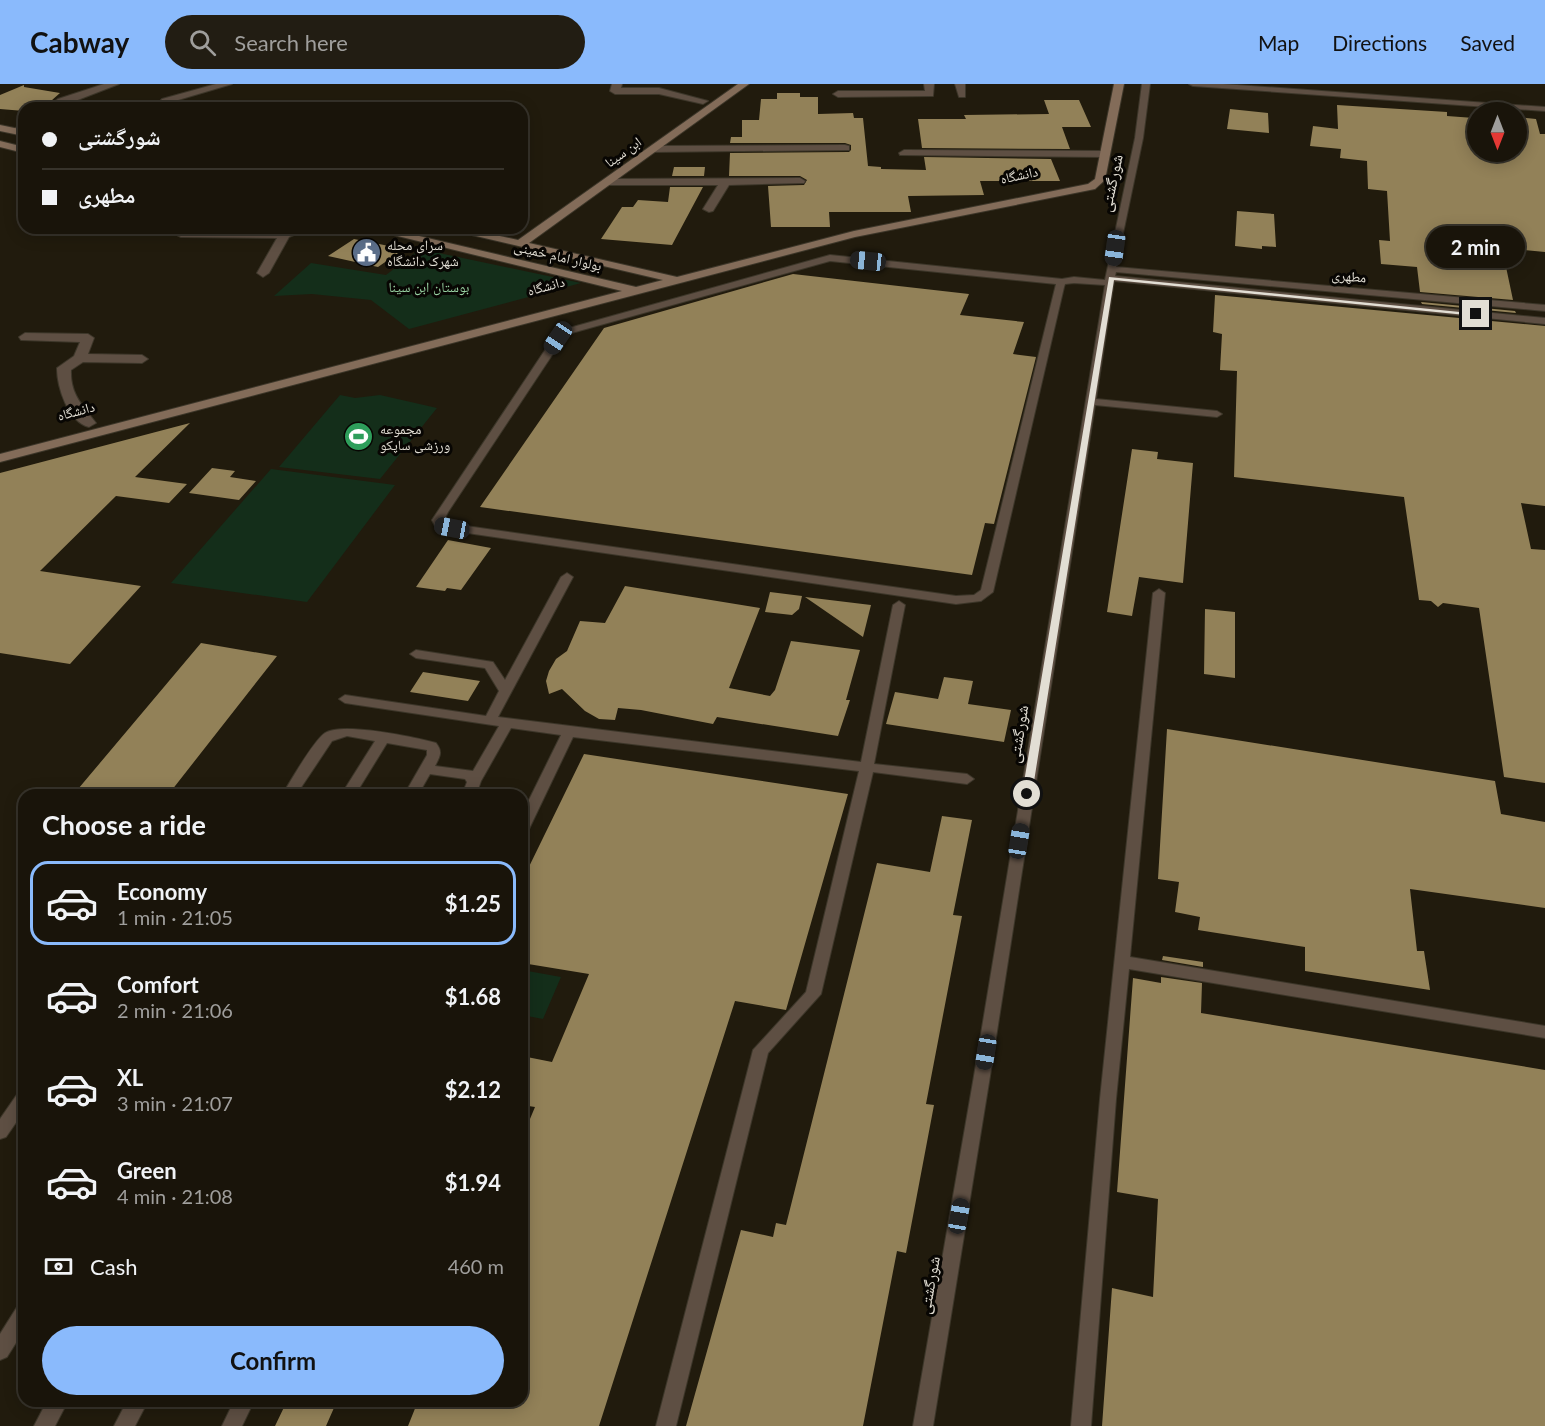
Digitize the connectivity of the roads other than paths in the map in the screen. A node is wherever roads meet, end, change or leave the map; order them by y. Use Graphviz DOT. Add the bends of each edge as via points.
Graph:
graph roads {
  1 [pos="114,84"];
  2 [pos="227,84"];
  3 [pos="616,84"];
  4 [pos="728,84"];
  5 [pos="744,84"];
  6 [pos="929,84"];
  7 [pos="960,84"];
  8 [pos="1119,84"];
  9 [pos="1146,84"];
  10 [pos="1193,84"];
  11 [pos="838,94"];
  12 [pos="962,95"];
  13 [pos="703,101"];
  14 [pos="60,102"];
  15 [pos="164,102"];
  16 [pos="1545,109"];
  17 [pos="0,128"];
  18 [pos="18,130"];
  19 [pos="0,144"];
  20 [pos="18,148"];
  21 [pos="845,148"];
  22 [pos="653,149"];
  23 [pos="904,153"];
  24 [pos="1105,154"];
  25 [pos="1102,168"];
  26 [pos="800,181"];
  27 [pos="606,182"];
  28 [pos="725,182"];
  29 [pos="709,210"];
  30 [pos="528,224"];
  31 [pos="181,234"];
  32 [pos="397,234"];
  33 [pos="476,234"];
  34 [pos="512,234"];
  35 [pos="285,235"];
  36 [pos="503,240"];
  37 [pos="520,244"];
  38 [pos="262,273"];
  39 [pos="656,275"];
  40 [pos="1111,277"];
  41 [pos="674,279"];
  42 [pos="1062,282"];
  43 [pos="613,284"];
  44 [pos="633,290"];
  45 [pos="1545,308"];
  46 [pos="1545,321"];
  47 [pos="25,338"];
  48 [pos="80,358"];
  49 [pos="142,359"];
  50 [pos="1090,402"];
  51 [pos="1217,414"];
  52 [pos="90,423"];
  53 [pos="0,446"];
  54 [pos="0,458"];
  55 [pos="567,577"];
  56 [pos="1159,593"];
  57 [pos="899,605"];
  58 [pos="416,654"];
  59 [pos="506,692"];
  60 [pos="345,699"];
  61 [pos="490,720"];
  62 [pos="507,723"];
  63 [pos="569,732"];
  64 [pos="383,738"];
  65 [pos="867,768"];
  66 [pos="426,769"];
  67 [pos="968,779"];
  68 [pos="474,781"];
  69 [pos="293,789"];
  70 [pos="352,789"];
  71 [pos="414,789"];
  72 [pos="471,789"];
  73 [pos="528,817"];
  74 [pos="1122,962"];
  75 [pos="1545,1032"];
  76 [pos="18,1106"];
  77 [pos="0,1132"];
  78 [pos="18,1322"];
  79 [pos="0,1351"];
  80 [pos="55,1407"];
  81 [pos="135,1407"];
  82 [pos="241,1407"];
  83 [pos="44,1426"];
  84 [pos="124,1426"];
  85 [pos="232,1426"];
  86 [pos="666,1426"];
  87 [pos="923,1426"];
  88 [pos="1081,1426"];
  1 -- 14 [label="street"];
  2 -- 15 [label="street"];
  3 -- 13 [label="street" via="615,91 659,91"];
  4 -- 13 [label="street, ابن سینا"];
  5 -- 22 [label="street, ابن سینا"];
  6 -- 11 [label="street" via="930,94"];
  7 -- 12 [label="street"];
  8 -- 24 [label="street"];
  9 -- 40 [label="lane, شورگشتی"];
  10 -- 16 [label="lane"];
  13 -- 30 [label="street, ابن سینا"];
  17 -- 18 [label="street"];
  19 -- 20 [label="street"];
  21 -- 22 [label="street"];
  22 -- 27 [label="street, ابن سینا"];
  23 -- 24 [label="street"];
  24 -- 25 [label="street"];
  25 -- 39 [label="street, دانشگاه" via="1078,178 837,229"];
  25 -- 41 [label="street, دانشگاه" via="1099,183 854,234"];
  26 -- 28 [label="street"];
  27 -- 28 [label="street"];
  27 -- 37 [label="street, ابن سینا"];
  28 -- 29 [label="street"];
  31 -- 35 [label="street"];
  32 -- 43 [label="street, بولوار امام خمینی"];
  33 -- 36 [label="street, بولوار امام خمینی"];
  34 -- 36 [label="street, ابن سینا"];
  35 -- 38 [label="street"];
  36 -- 37 [label="street, بولوار امام خمینی"];
  37 -- 39 [label="street, بولوار امام خمینی"];
  39 -- 41 [label="street, بولوار امام خمینی"];
  39 -- 43 [label="street, دانشگاه"];
  40 -- 42 [label="lane"];
  40 -- 45 [label="lane, مطهری" via="1150,271"];
  40 -- 46 [label="lane, مطهری"];
  40 -- 50 [label="lane, شورگشتی"];
  41 -- 44 [label="street, دانشگاه"];
  42 -- 42 [label="lane" via="987,592 977,598 956,600 440,526 442,512 565,332 830,258"];
  43 -- 44 [label="street, بولوار امام خمینی"];
  43 -- 52 [label="street, دانشگاه"];
  44 -- 54 [label="street, دانشگاه"];
  47 -- 48 [label="street" via="88,338"];
  48 -- 49 [label="street"];
  48 -- 52 [label="street" via="64,368 62,387"];
  50 -- 51 [label="lane"];
  50 -- 87 [label="lane, شورگشتی"];
  52 -- 53 [label="street, دانشگاه"];
  55 -- 59 [label="lane"];
  56 -- 74 [label="lane"];
  57 -- 65 [label="lane"];
  58 -- 59 [label="lane" via="489,664"];
  59 -- 61 [label="lane"];
  60 -- 61 [label="lane"];
  61 -- 62 [label="lane"];
  62 -- 63 [label="lane"];
  62 -- 68 [label="lane"];
  63 -- 65 [label="lane"];
  63 -- 73 [label="lane"];
  64 -- 66 [label="lane" via="431,746 434,755"];
  64 -- 69 [label="lane" via="342,731 334,734 327,738"];
  64 -- 70 [label="lane"];
  65 -- 67 [label="lane"];
  65 -- 86 [label="lane" via="813,994 761,1050"];
  66 -- 68 [label="lane" via="469,775"];
  66 -- 71 [label="lane"];
  68 -- 72 [label="lane"];
  74 -- 75 [label="lane"];
  74 -- 88 [label="lane"];
  76 -- 77 [label="lane"];
  78 -- 79 [label="lane"];
  80 -- 83 [label="lane"];
  81 -- 84 [label="lane"];
  82 -- 85 [label="lane"];
}
